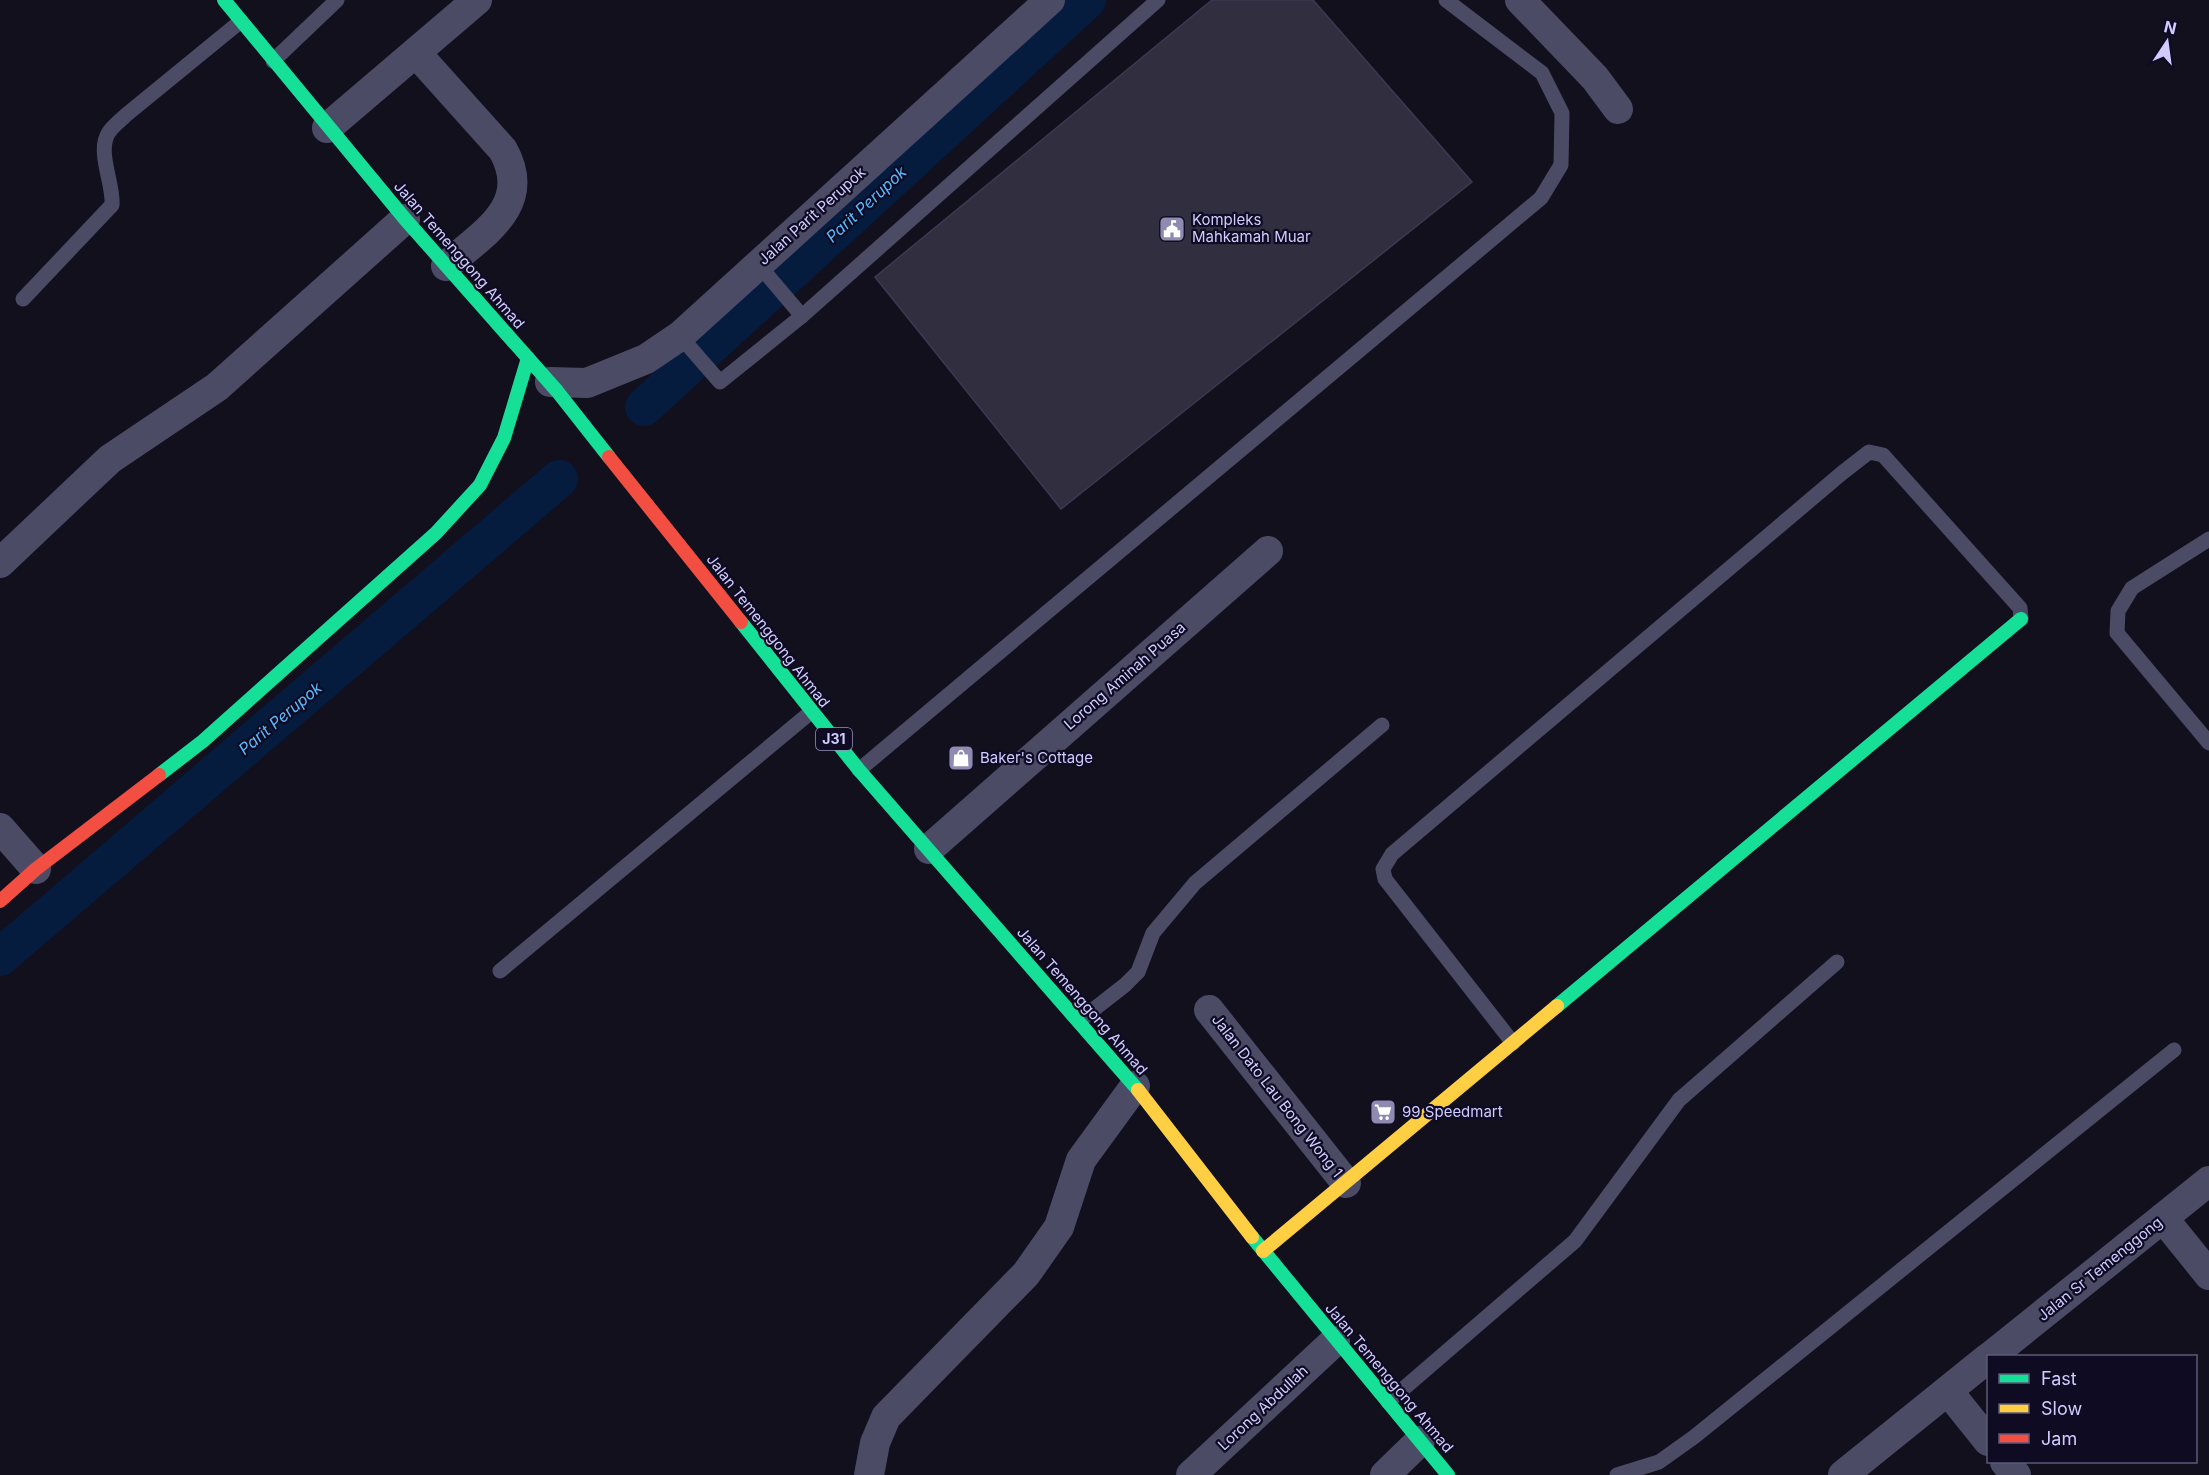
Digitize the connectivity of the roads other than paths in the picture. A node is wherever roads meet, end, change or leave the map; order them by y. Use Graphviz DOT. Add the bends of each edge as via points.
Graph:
graph roads {
  1 [pos="224,0"];
  2 [pos="337,0"];
  3 [pos="477,0"];
  4 [pos="1050,0"];
  5 [pos="1158,0"];
  6 [pos="1446,0"];
  7 [pos="1520,0"];
  8 [pos="241,21"];
  9 [pos="417,54"];
  10 [pos="273,61"];
  11 [pos="1618,109"];
  12 [pos="327,128"];
  13 [pos="405,219"];
  14 [pos="758,264"];
  15 [pos="446,266"];
  16 [pos="23,299"];
  17 [pos="802,316"];
  18 [pos="680,336"];
  19 [pos="528,358"];
  20 [pos="550,382"];
  21 [pos="2209,539"];
  22 [pos="1268,551"];
  23 [pos="0,563"];
  24 [pos="2020,619"];
  25 [pos="811,712"];
  26 [pos="1382,725"];
  27 [pos="2209,743"];
  28 [pos="859,770"];
  29 [pos="0,828"];
  30 [pos="929,849"];
  31 [pos="36,869"];
  32 [pos="0,901"];
  33 [pos="1837,962"];
  34 [pos="500,971"];
  35 [pos="1209,1010"];
  36 [pos="1079,1021"];
  37 [pos="1513,1043"];
  38 [pos="2174,1050"];
  39 [pos="1135,1086"];
  40 [pos="2209,1181"];
  41 [pos="1346,1183"];
  42 [pos="2163,1218"];
  43 [pos="1263,1251"];
  44 [pos="2209,1275"];
  45 [pos="1335,1341"];
  46 [pos="1992,1355"];
  47 [pos="1987,1359"];
  48 [pos="1948,1391"];
  49 [pos="1388,1402"];
  50 [pos="1987,1439"];
  51 [pos="1420,1441"];
  52 [pos="2007,1463"];
  53 [pos="1392,1469"];
  54 [pos="869,1475"];
  55 [pos="1191,1475"];
  56 [pos="1448,1475"];
  57 [pos="1617,1475"];
  58 [pos="1843,1475"];
  59 [pos="2016,1475"];
  1 -- 8 [label="main road, Jalan Temenggong Ahmad / J31"];
  2 -- 10 [label="lane"];
  3 -- 9 [label="street"];
  4 -- 14 [label="street, Jalan Parit Perupok"];
  5 -- 17 [label="lane"];
  6 -- 28 [label="lane" via="1542,73 1562,113 1562,165 1541,198"];
  7 -- 11 [label="street"];
  8 -- 10 [label="main road, Jalan Temenggong Ahmad / J31"];
  8 -- 16 [label="lane" via="109,132 104,142 112,205"];
  9 -- 12 [label="street"];
  9 -- 15 [label="street" via="503,150 510,163 513,190 505,213"];
  10 -- 12 [label="main road, Jalan Temenggong Ahmad / J31"];
  12 -- 13 [label="main road, Jalan Temenggong Ahmad / J31"];
  13 -- 15 [label="main road, Jalan Temenggong Ahmad / J31"];
  13 -- 23 [label="street" via="217,387 110,459"];
  14 -- 17 [label="lane"];
  14 -- 18 [label="street, Jalan Parit Perupok"];
  15 -- 19 [label="main road, Jalan Temenggong Ahmad / J31"];
  17 -- 18 [label="lane" via="720,382"];
  18 -- 20 [label="street, Jalan Parit Perupok" via="646,358 587,383"];
  19 -- 20 [label="main road, Jalan Temenggong Ahmad / J31"];
  19 -- 31 [label="main road" via="504,438 480,485 436,533 203,741"];
  20 -- 25 [label="main road, Jalan Temenggong Ahmad / J31"];
  21 -- 27 [label="lane" via="2132,588 2118,611 2117,633"];
  22 -- 30 [label="street, Lorong Aminah Puasa"];
  24 -- 37 [label="main road"];
  24 -- 37 [label="lane" via="2020,608 1882,455 1869,452 1842,473 1392,854 1383,869 1385,879"];
  25 -- 28 [label="main road, Jalan Temenggong Ahmad / J31"];
  25 -- 34 [label="lane"];
  26 -- 36 [label="lane" via="1195,883 1153,933 1138,972"];
  28 -- 30 [label="main road, Jalan Temenggong Ahmad / J31"];
  29 -- 31 [label="street"];
  30 -- 36 [label="main road, Jalan Temenggong Ahmad / J31"];
  31 -- 32 [label="main road"];
  33 -- 49 [label="lane" via="1679,1100 1575,1241"];
  35 -- 41 [label="street, Jalan Dato Lau Bong Wong 1"];
  36 -- 39 [label="main road, Jalan Temenggong Ahmad / J31"];
  37 -- 41 [label="main road"];
  38 -- 57 [label="lane" via="1694,1437 1659,1462"];
  39 -- 43 [label="main road, Jalan Temenggong Ahmad / J31"];
  39 -- 54 [label="street" via="1089,1149 1059,1227 1026,1274 886,1417 875,1443"];
  40 -- 42 [label="street, Jalan Sr Temenggong"];
  41 -- 43 [label="main road"];
  42 -- 44 [label="street"];
  42 -- 46 [label="street, Jalan Sr Temenggong"];
  43 -- 45 [label="main road, Jalan Temenggong Ahmad / J31"];
  45 -- 49 [label="main road, Jalan Temenggong Ahmad / J31"];
  45 -- 55 [label="street, Lorong Abdullah"];
  47 -- 48 [label="street, Jalan Sr Temenggong"];
  48 -- 50 [label="street"];
  48 -- 58 [label="street, Jalan Sr Temenggong"];
  49 -- 51 [label="main road, Jalan Temenggong Ahmad / J31"];
  51 -- 53 [label="street"];
  51 -- 56 [label="main road, Jalan Temenggong Ahmad / J31"];
  52 -- 59 [label="street"];
}
